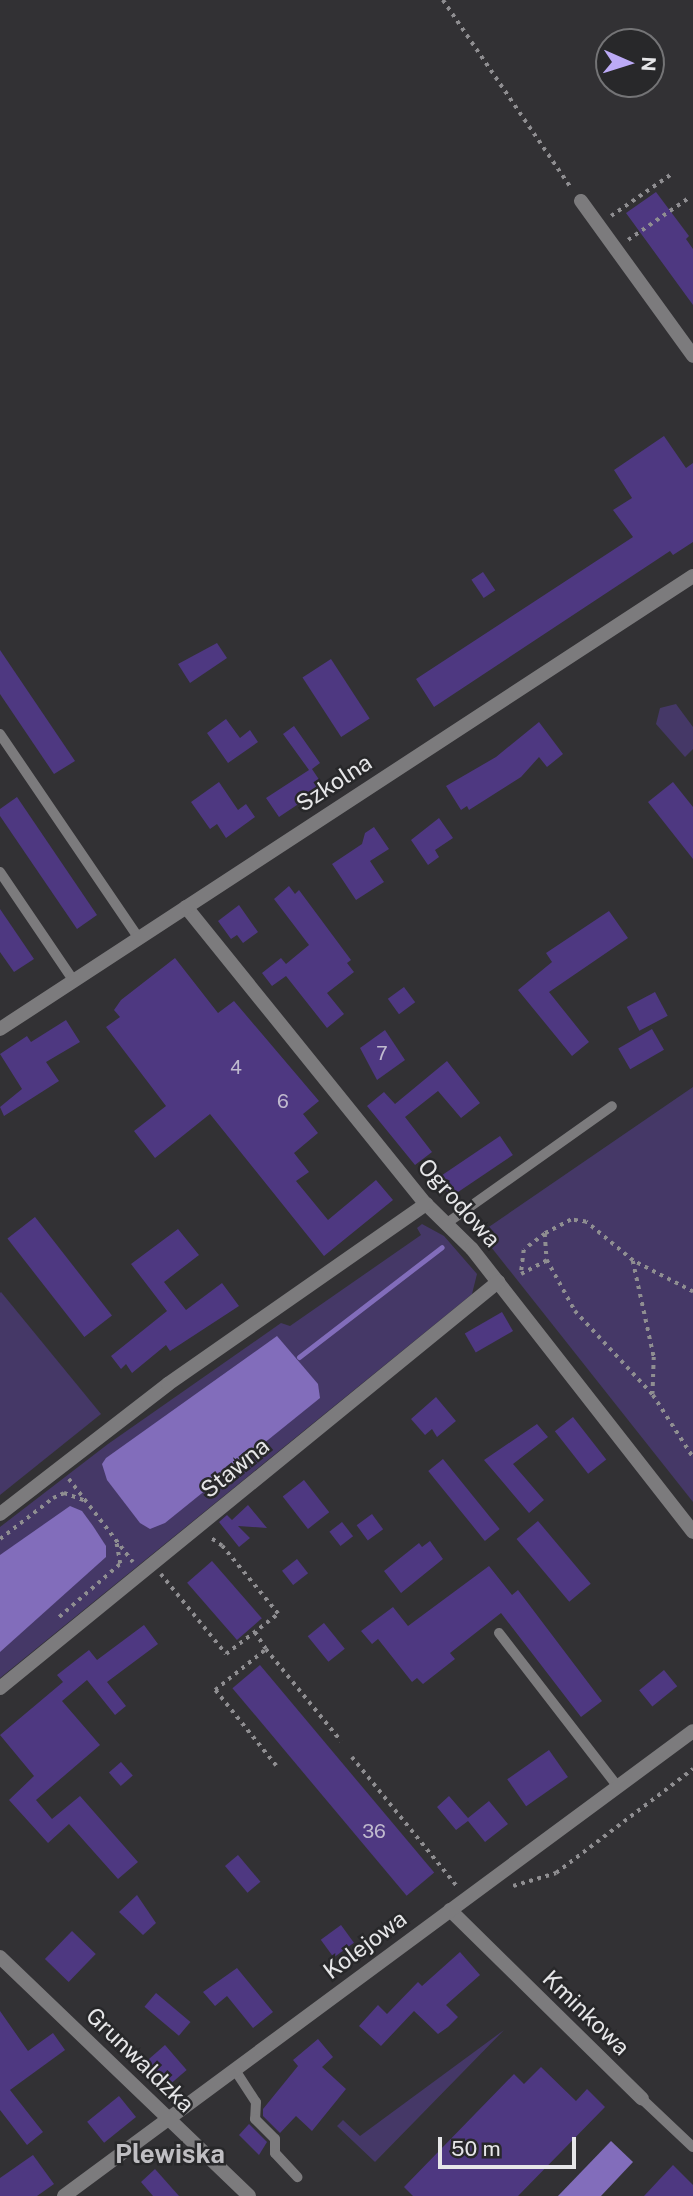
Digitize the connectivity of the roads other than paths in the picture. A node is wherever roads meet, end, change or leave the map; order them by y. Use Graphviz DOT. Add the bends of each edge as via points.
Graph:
graph roads {
  1 [pos="581,201"];
  2 [pos="693,356"];
  3 [pos="693,576"];
  4 [pos="0,734"];
  5 [pos="0,872"];
  6 [pos="186,907"];
  7 [pos="138,937"];
  8 [pos="73,981"];
  9 [pos="0,1029"];
  10 [pos="612,1107"];
  11 [pos="426,1204"];
  12 [pos="447,1223"];
  13 [pos="498,1282"];
  14 [pos="0,1514"];
  15 [pos="693,1532"];
  16 [pos="499,1633"];
  17 [pos="0,1688"];
  18 [pos="693,1731"];
  19 [pos="618,1787"];
  20 [pos="450,1910"];
  21 [pos="0,1956"];
  22 [pos="235,2070"];
  23 [pos="642,2099"];
  24 [pos="169,2119"];
  25 [pos="693,2147"];
  26 [pos="297,2177"];
  27 [pos="64,2196"];
  28 [pos="249,2196"];
  1 -- 2 [label="street"];
  3 -- 6 [label="street, Szkolna"];
  4 -- 7 [label="lane"];
  5 -- 8 [label="lane"];
  6 -- 7 [label="street, Szkolna"];
  6 -- 11 [label="street, Ogrodowa"];
  7 -- 8 [label="street, Szkolna"];
  8 -- 9 [label="street, Szkolna"];
  10 -- 12 [label="lane"];
  11 -- 12 [label="street, Ogrodowa"];
  11 -- 14 [label="street" via="168,1384"];
  12 -- 13 [label="street, Ogrodowa"];
  13 -- 15 [label="street, Ogrodowa"];
  13 -- 17 [label="street, Stawna"];
  16 -- 19 [label="lane"];
  18 -- 19 [label="street, Kolejowa"];
  19 -- 20 [label="street, Kolejowa"];
  20 -- 22 [label="street, Kolejowa"];
  20 -- 23 [label="street, Kminkowa"];
  21 -- 24 [label="street, Grunwaldzka"];
  22 -- 24 [label="street, Kolejowa"];
  22 -- 26 [label="lane" via="256,2102 255,2119 275,2139 275,2153"];
  23 -- 25 [label="lane, Kminkowa"];
  24 -- 27 [label="street, Kolejowa"];
  24 -- 28 [label="street, Grunwaldzka"];
}
